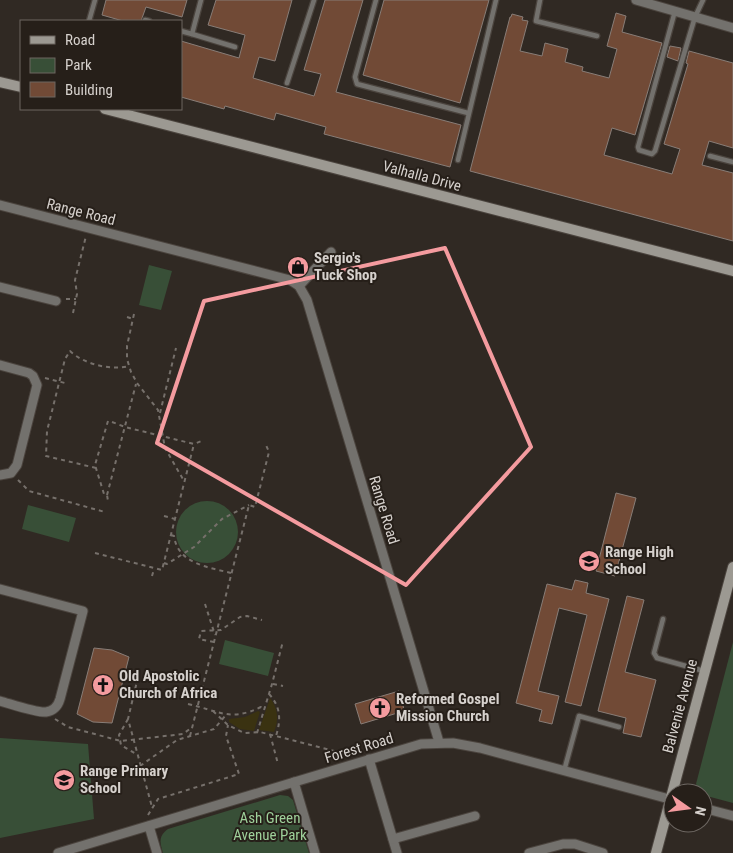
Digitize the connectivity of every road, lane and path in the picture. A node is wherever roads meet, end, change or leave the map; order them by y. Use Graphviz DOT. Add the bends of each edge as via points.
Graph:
graph roads {
  1 [pos="95,0"];
  2 [pos="201,0"];
  3 [pos="314,0"];
  4 [pos="376,0"];
  5 [pos="496,0"];
  6 [pos="540,0"];
  7 [pos="636,0"];
  8 [pos="703,0"];
  9 [pos="674,11"];
  10 [pos="695,17"];
  11 [pos="89,20"];
  12 [pos="733,28"];
  13 [pos="182,31"];
  14 [pos="192,34"];
  15 [pos="597,36"];
  16 [pos="236,47"];
  17 [pos="0,82"];
  18 [pos="287,83"];
  19 [pos="20,87"];
  20 [pos="109,110"];
  21 [pos="468,113"];
  22 [pos="710,156"];
  23 [pos="458,160"];
  24 [pos="733,162"];
  25 [pos="0,206"];
  26 [pos="86,236"];
  27 [pos="332,252"];
  28 [pos="733,270"];
  29 [pos="299,286"];
  30 [pos="0,287"];
  31 [pos="76,299"];
  32 [pos="61,300"];
  33 [pos="72,313"];
  34 [pos="134,314"];
  35 [pos="127,317"];
  36 [pos="133,319"];
  37 [pos="176,348"];
  38 [pos="0,365"];
  39 [pos="129,366"];
  40 [pos="42,378"];
  41 [pos="59,382"];
  42 [pos="137,382"];
  43 [pos="65,383"];
  44 [pos="159,415"];
  45 [pos="108,421"];
  46 [pos="112,422"];
  47 [pos="125,427"];
  48 [pos="163,436"];
  49 [pos="204,440"];
  50 [pos="194,444"];
  51 [pos="266,445"];
  52 [pos="96,468"];
  53 [pos="11,473"];
  54 [pos="0,475"];
  55 [pos="185,482"];
  56 [pos="107,495"];
  57 [pos="108,501"];
  58 [pos="249,505"];
  59 [pos="105,512"];
  60 [pos="164,516"];
  61 [pos="175,519"];
  62 [pos="171,535"];
  63 [pos="94,553"];
  64 [pos="182,554"];
  65 [pos="164,563"];
  66 [pos="234,564"];
  67 [pos="238,565"];
  68 [pos="733,567"];
  69 [pos="154,568"];
  70 [pos="232,573"];
  71 [pos="152,576"];
  72 [pos="0,590"];
  73 [pos="205,604"];
  74 [pos="663,619"];
  75 [pos="262,620"];
  76 [pos="213,630"];
  77 [pos="217,630"];
  78 [pos="200,635"];
  79 [pos="195,636"];
  80 [pos="215,636"];
  81 [pos="214,642"];
  82 [pos="283,642"];
  83 [pos="705,671"];
  84 [pos="138,677"];
  85 [pos="272,684"];
  86 [pos="283,686"];
  87 [pos="269,694"];
  88 [pos="0,701"];
  89 [pos="188,704"];
  90 [pos="198,706"];
  91 [pos="264,708"];
  92 [pos="51,711"];
  93 [pos="213,711"];
  94 [pos="226,715"];
  95 [pos="128,719"];
  96 [pos="222,720"];
  97 [pos="228,725"];
  98 [pos="192,726"];
  99 [pos="619,727"];
  100 [pos="256,733"];
  101 [pos="270,734"];
  102 [pos="190,736"];
  103 [pos="276,736"];
  104 [pos="134,740"];
  105 [pos="121,741"];
  106 [pos="440,742"];
  107 [pos="137,754"];
  108 [pos="352,755"];
  109 [pos="369,759"];
  110 [pos="278,764"];
  111 [pos="140,766"];
  112 [pos="564,771"];
  113 [pos="294,782"];
  114 [pos="676,783"];
  115 [pos="663,797"];
  116 [pos="153,808"];
  117 [pos="713,811"];
  118 [pos="475,816"];
  119 [pos="733,816"];
  120 [pos="148,822"];
  121 [pos="663,829"];
  122 [pos="393,839"];
  123 [pos="58,853"];
  124 [pos="157,853"];
  125 [pos="316,853"];
  126 [pos="397,853"];
  127 [pos="529,853"];
  128 [pos="603,853"];
  129 [pos="656,853"];
  1 -- 11 [label="lane"];
  2 -- 14 [label="lane"];
  3 -- 18 [label="lane"];
  4 -- 21 [label="lane" via="355,77 357,84"];
  5 -- 21 [label="lane"];
  6 -- 15 [label="lane" via="537,21"];
  7 -- 9 [label="street"];
  8 -- 10 [label="lane"];
  9 -- 10 [label="street"];
  9 -- 10 [label="lane" via="638,147 652,154"];
  10 -- 12 [label="street"];
  13 -- 14 [label="lane"];
  14 -- 16 [label="lane"];
  17 -- 19 [label="main road"];
  20 -- 28 [label="main road, Valhalla Drive"];
  21 -- 23 [label="lane"];
  22 -- 24 [label="lane"];
  25 -- 29 [label="street, Range Road" via="290,280"];
  26 -- 31 [label="path" via="76,280"];
  27 -- 29 [label="street"];
  29 -- 106 [label="street, Range Road" via="307,300"];
  30 -- 32 [label="street"];
  31 -- 32 [label="path"];
  31 -- 33 [label="path"];
  34 -- 36 [label="path"];
  35 -- 36 [label="path"];
  36 -- 39 [label="path" via="127,346"];
  37 -- 44 [label="path"];
  38 -- 53 [label="street" via="29,373 37,385 17,465"];
  39 -- 41 [label="path" via="120,369 82,360 70,351"];
  39 -- 42 [label="path"];
  40 -- 41 [label="path"];
  41 -- 43 [label="path"];
  41 -- 52 [label="path" via="47,431 46,456"];
  42 -- 44 [label="path"];
  42 -- 47 [label="path"];
  44 -- 48 [label="path"];
  45 -- 52 [label="path"];
  46 -- 47 [label="path"];
  47 -- 48 [label="path"];
  47 -- 56 [label="path"];
  48 -- 50 [label="path"];
  48 -- 55 [label="path" via="165,448"];
  49 -- 50 [label="path"];
  50 -- 55 [label="path"];
  51 -- 58 [label="path" via="269,452 255,507"];
  52 -- 56 [label="path"];
  53 -- 54 [label="street"];
  53 -- 59 [label="path" via="30,491"];
  55 -- 61 [label="path"];
  56 -- 57 [label="path"];
  58 -- 64 [label="path" via="212,527 201,541"];
  58 -- 66 [label="path"];
  60 -- 61 [label="path"];
  61 -- 62 [label="path"];
  62 -- 64 [label="path"];
  62 -- 65 [label="path"];
  63 -- 69 [label="path"];
  64 -- 65 [label="path"];
  64 -- 70 [label="path" via="199,565"];
  65 -- 69 [label="path" via="162,570"];
  66 -- 67 [label="path"];
  66 -- 70 [label="path"];
  68 -- 83 [label="main road, Balvenie Avenue"];
  69 -- 71 [label="path"];
  70 -- 77 [label="path"];
  72 -- 92 [label="street" via="83,611 60,699"];
  73 -- 76 [label="path"];
  74 -- 83 [label="lane" via="654,653 657,658"];
  75 -- 77 [label="path" via="240,616 226,628"];
  76 -- 77 [label="path"];
  76 -- 78 [label="path"];
  76 -- 80 [label="path"];
  77 -- 80 [label="path"];
  78 -- 79 [label="path"];
  78 -- 81 [label="path" via="200,639"];
  80 -- 81 [label="path"];
  81 -- 90 [label="path"];
  82 -- 85 [label="path"];
  83 -- 114 [label="main road, Balvenie Avenue"];
  84 -- 95 [label="path"];
  85 -- 86 [label="path"];
  85 -- 87 [label="path"];
  87 -- 91 [label="path"];
  87 -- 103 [label="path" via="275,700 280,717"];
  88 -- 92 [label="street" via="43,712"];
  89 -- 90 [label="path"];
  90 -- 93 [label="path"];
  90 -- 98 [label="path"];
  91 -- 94 [label="path" via="238,716"];
  91 -- 100 [label="path"];
  92 -- 105 [label="path" via="56,721 68,727"];
  93 -- 94 [label="path"];
  93 -- 96 [label="path"];
  94 -- 96 [label="path"];
  95 -- 104 [label="path"];
  95 -- 105 [label="path" via="120,735"];
  96 -- 97 [label="path"];
  96 -- 102 [label="path" via="214,729"];
  97 -- 100 [label="path" via="244,733"];
  97 -- 116 [label="path" via="226,736 238,774 158,799"];
  98 -- 102 [label="path"];
  98 -- 104 [label="path" via="183,734"];
  99 -- 112 [label="lane" via="580,716"];
  100 -- 101 [label="path"];
  101 -- 103 [label="path"];
  101 -- 110 [label="path"];
  102 -- 111 [label="path" via="177,740"];
  103 -- 108 [label="path"];
  104 -- 105 [label="path"];
  104 -- 107 [label="path"];
  105 -- 107 [label="path"];
  106 -- 109 [label="street, Forest Road"];
  106 -- 112 [label="street, Forest Road" via="480,748"];
  107 -- 111 [label="path"];
  109 -- 113 [label="street, Forest Road"];
  109 -- 122 [label="street"];
  111 -- 116 [label="path"];
  112 -- 115 [label="street, Forest Road"];
  113 -- 120 [label="street, Forest Road"];
  113 -- 125 [label="street"];
  116 -- 120 [label="path"];
  117 -- 119 [label="street"];
  118 -- 122 [label="street"];
  120 -- 123 [label="street, Forest Road"];
  120 -- 124 [label="street"];
  121 -- 129 [label="main road, Balvenie Avenue"];
  122 -- 126 [label="street"];
  127 -- 128 [label="street" via="574,844"];
}
